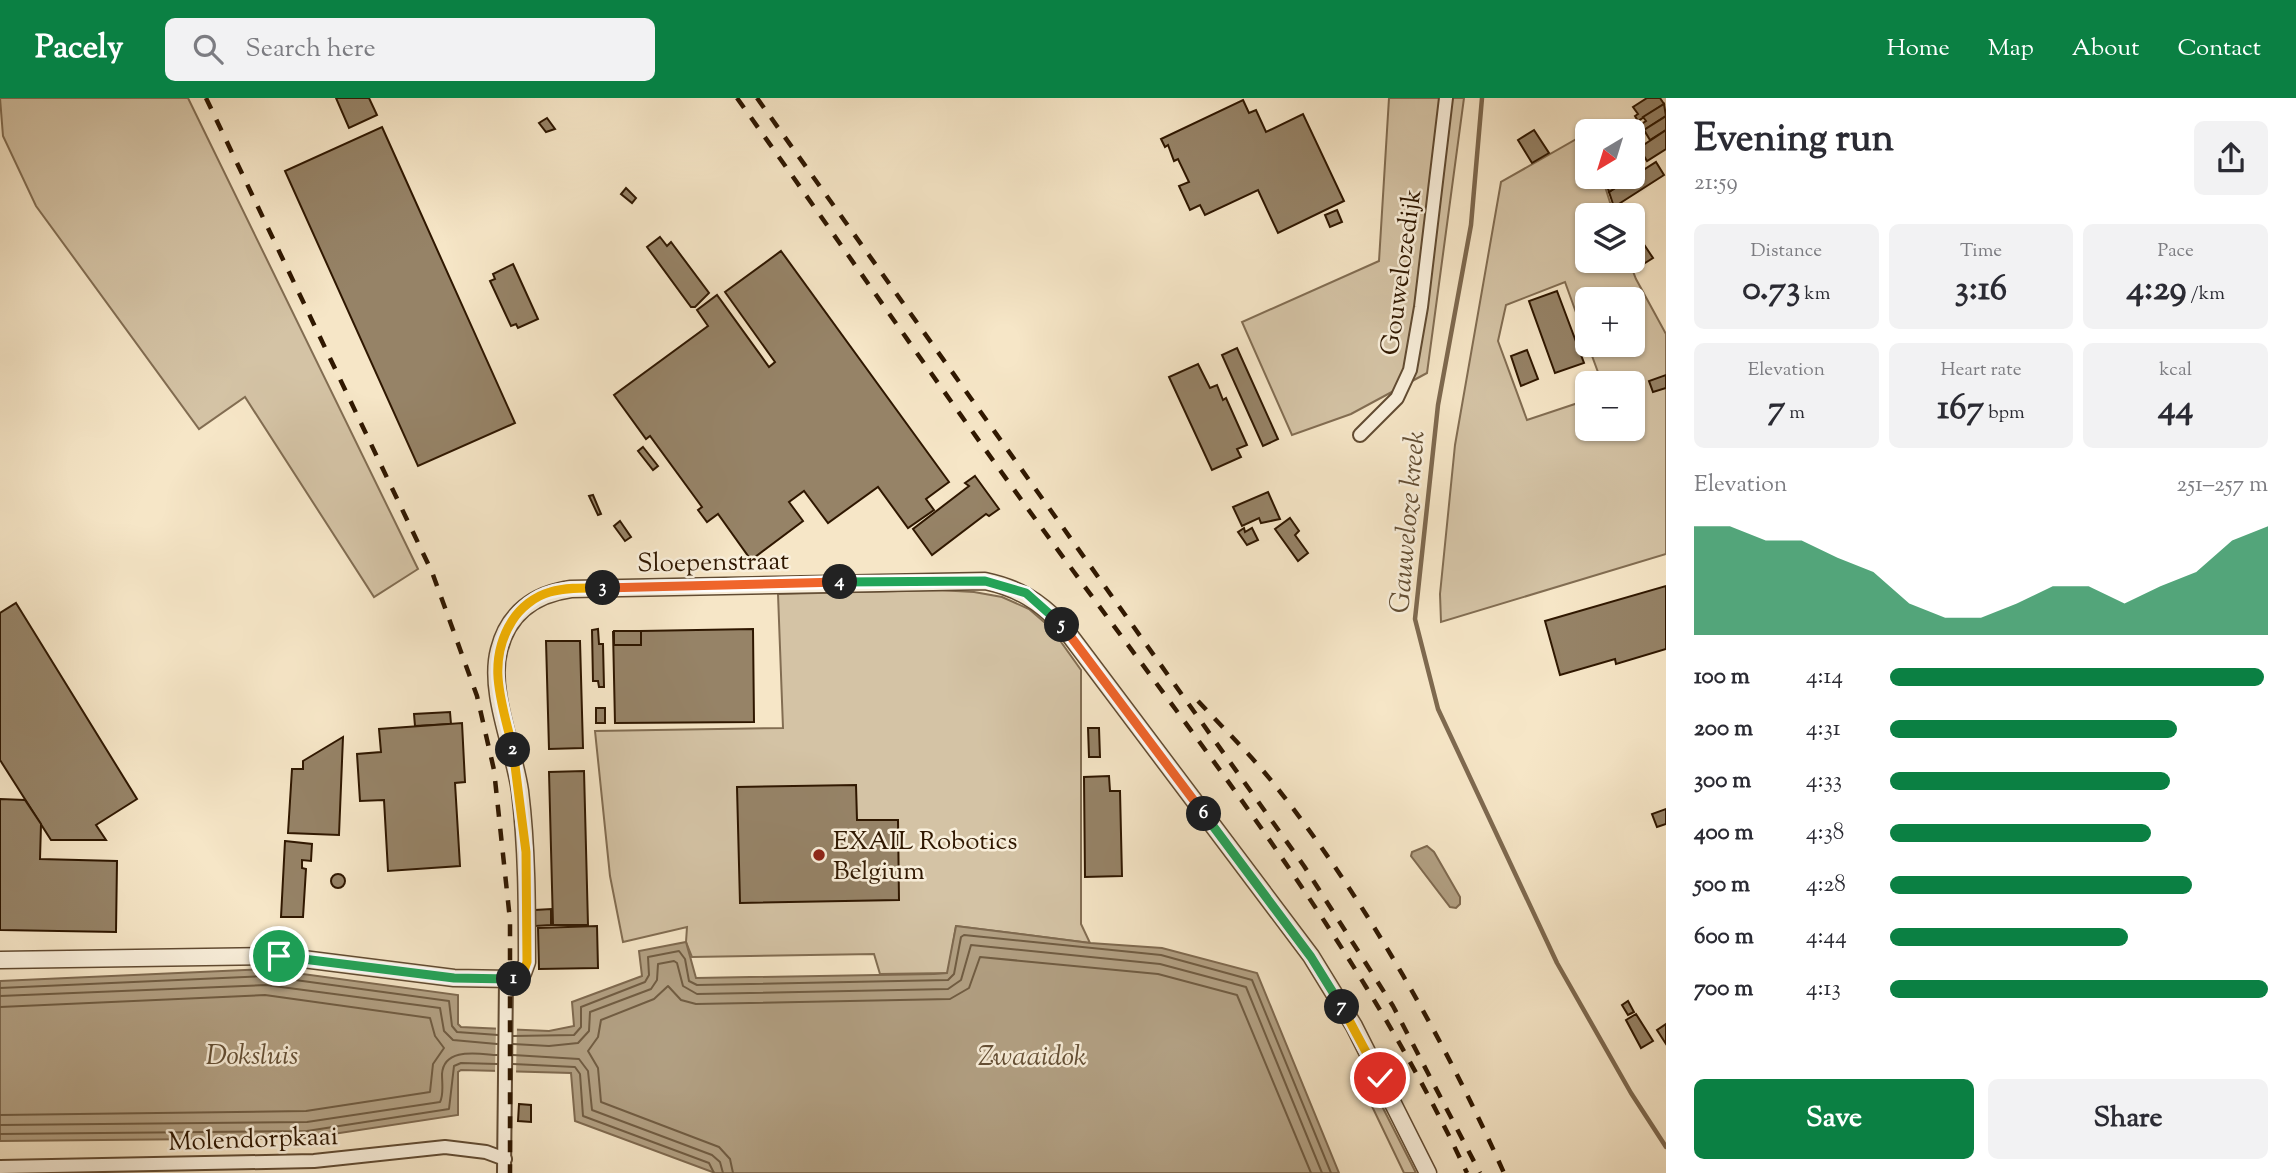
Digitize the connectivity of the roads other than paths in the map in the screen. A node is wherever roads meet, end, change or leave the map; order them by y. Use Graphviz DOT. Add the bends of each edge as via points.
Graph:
graph roads {
  1 [pos="1446,98"];
  2 [pos="1360,435"];
  3 [pos="0,960"];
  4 [pos="506,979"];
  5 [pos="505,1159"];
  6 [pos="0,1167"];
  7 [pos="62,1170"];
  8 [pos="504,1173"];
  9 [pos="1428,1173"];
  1 -- 2 [label="street, Gouwelozedijk" via="1410,370 1396,398"];
  3 -- 4 [label="street" via="279,956 454,978"];
  4 -- 5 [label="street"];
  4 -- 9 [label="street, Sloepenstraat" via="516,979 526,967 526,852 520,788 499,694 497,662 507,629 531,601 549,592 583,588 954,580 1005,585 1026,593 1062,625 1311,957 1354,1026"];
  5 -- 7 [label="street, Molendorpkaai" via="445,1147 314,1161"];
  5 -- 8 [label="street"];
  6 -- 7 [label="street, Molendorpkaai"];
}
